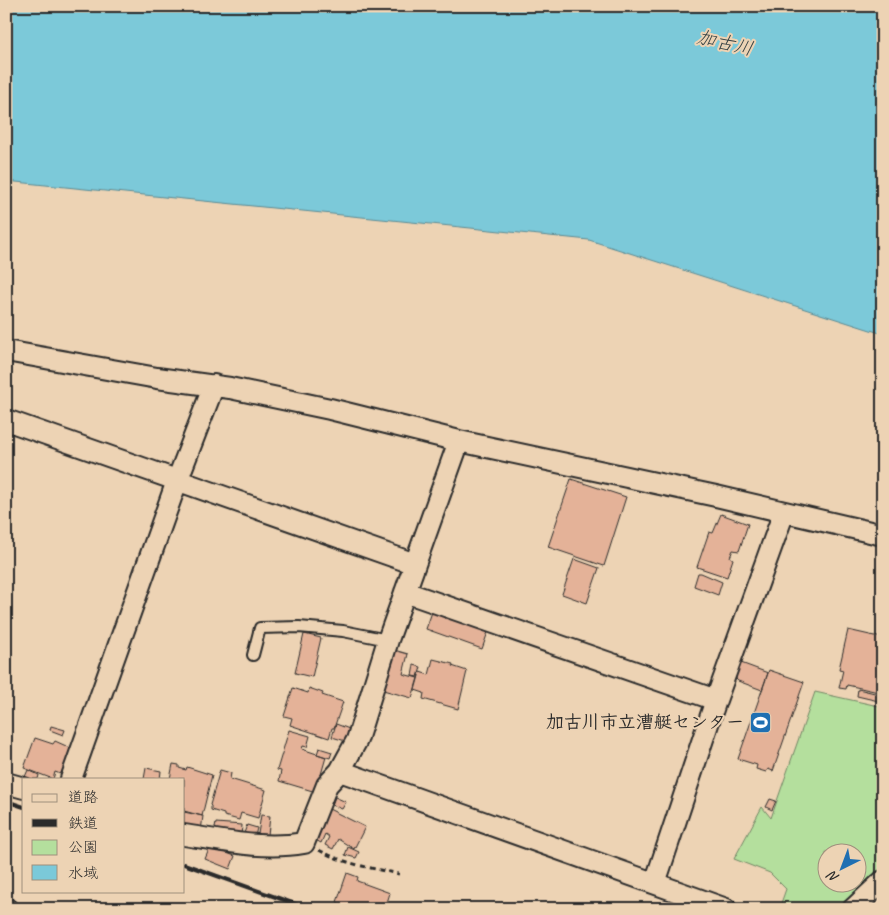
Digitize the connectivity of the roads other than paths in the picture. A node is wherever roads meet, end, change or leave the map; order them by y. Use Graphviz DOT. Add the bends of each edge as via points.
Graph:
graph roads {
  1 [pos="6,351"];
  2 [pos="214,385"];
  3 [pos="6,420"];
  4 [pos="459,441"];
  5 [pos="177,481"];
  6 [pos="784,512"];
  7 [pos="883,535"];
  8 [pos="415,564"];
  9 [pos="406,592"];
  10 [pos="388,640"];
  11 [pos="253,655"];
  12 [pos="716,700"];
  13 [pos="340,771"];
  14 [pos="71,778"];
  15 [pos="6,782"];
  16 [pos="22,787"];
  17 [pos="185,835"];
  18 [pos="883,881"];
  19 [pos="655,883"];
  20 [pos="726,909"];
  21 [pos="853,909"];
  1 -- 2 [label="street"];
  2 -- 4 [label="street"];
  2 -- 5 [label="street"];
  3 -- 5 [label="street"];
  4 -- 6 [label="street"];
  4 -- 8 [label="street"];
  5 -- 8 [label="street"];
  5 -- 14 [label="street"];
  6 -- 7 [label="street"];
  6 -- 12 [label="street"];
  8 -- 9 [label="street"];
  9 -- 10 [label="street"];
  9 -- 12 [label="street"];
  10 -- 11 [label="lane" via="342,631 260,628"];
  10 -- 13 [label="street" via="357,740"];
  12 -- 19 [label="street"];
  13 -- 17 [label="street" via="327,785 304,843 253,846"];
  13 -- 19 [label="street"];
  15 -- 16 [label="street"];
  18 -- 21 [label="street"];
  19 -- 20 [label="street"];
}
